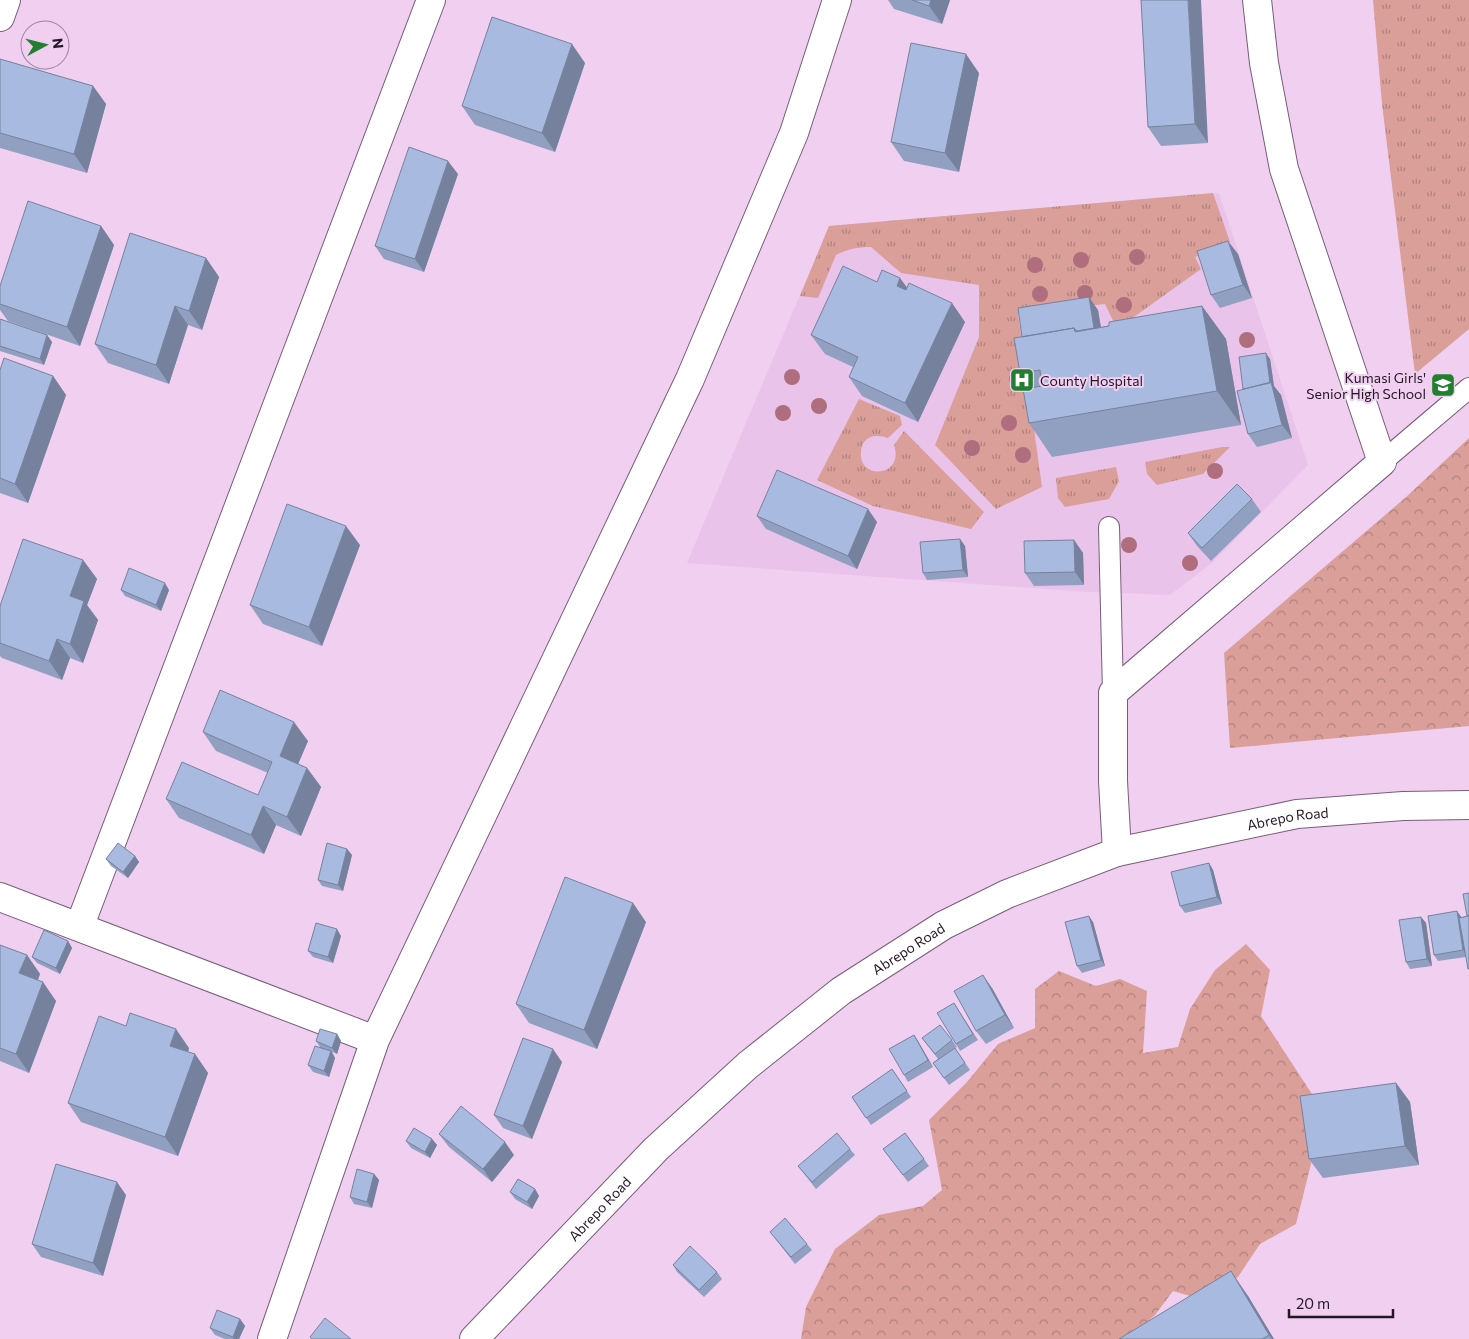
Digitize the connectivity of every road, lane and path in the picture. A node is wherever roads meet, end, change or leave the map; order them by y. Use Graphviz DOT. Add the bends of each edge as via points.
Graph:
graph roads {
  1 [pos="6,0"];
  2 [pos="431,0"];
  3 [pos="837,0"];
  4 [pos="1258,0"];
  5 [pos="0,17"];
  6 [pos="1469,388"];
  7 [pos="1382,462"];
  8 [pos="1109,527"];
  9 [pos="1113,694"];
  10 [pos="1469,805"];
  11 [pos="1117,852"];
  12 [pos="0,896"];
  13 [pos="80,925"];
  14 [pos="375,1040"];
  15 [pos="272,1339"];
  16 [pos="474,1339"];
  1 -- 5 [label="street"];
  2 -- 13 [label="street"];
  3 -- 14 [label="street" via="794,133 690,379"];
  4 -- 7 [label="street" via="1264,63 1284,169"];
  6 -- 7 [label="lane"];
  7 -- 9 [label="street"];
  8 -- 9 [label="lane"];
  9 -- 11 [label="street"];
  10 -- 11 [label="street, Abrepo Road" via="1297,814"];
  11 -- 16 [label="street, Abrepo Road" via="1007,894 944,925 841,991 748,1065 656,1148"];
  12 -- 13 [label="street"];
  13 -- 14 [label="street"];
  14 -- 15 [label="street"];
}
